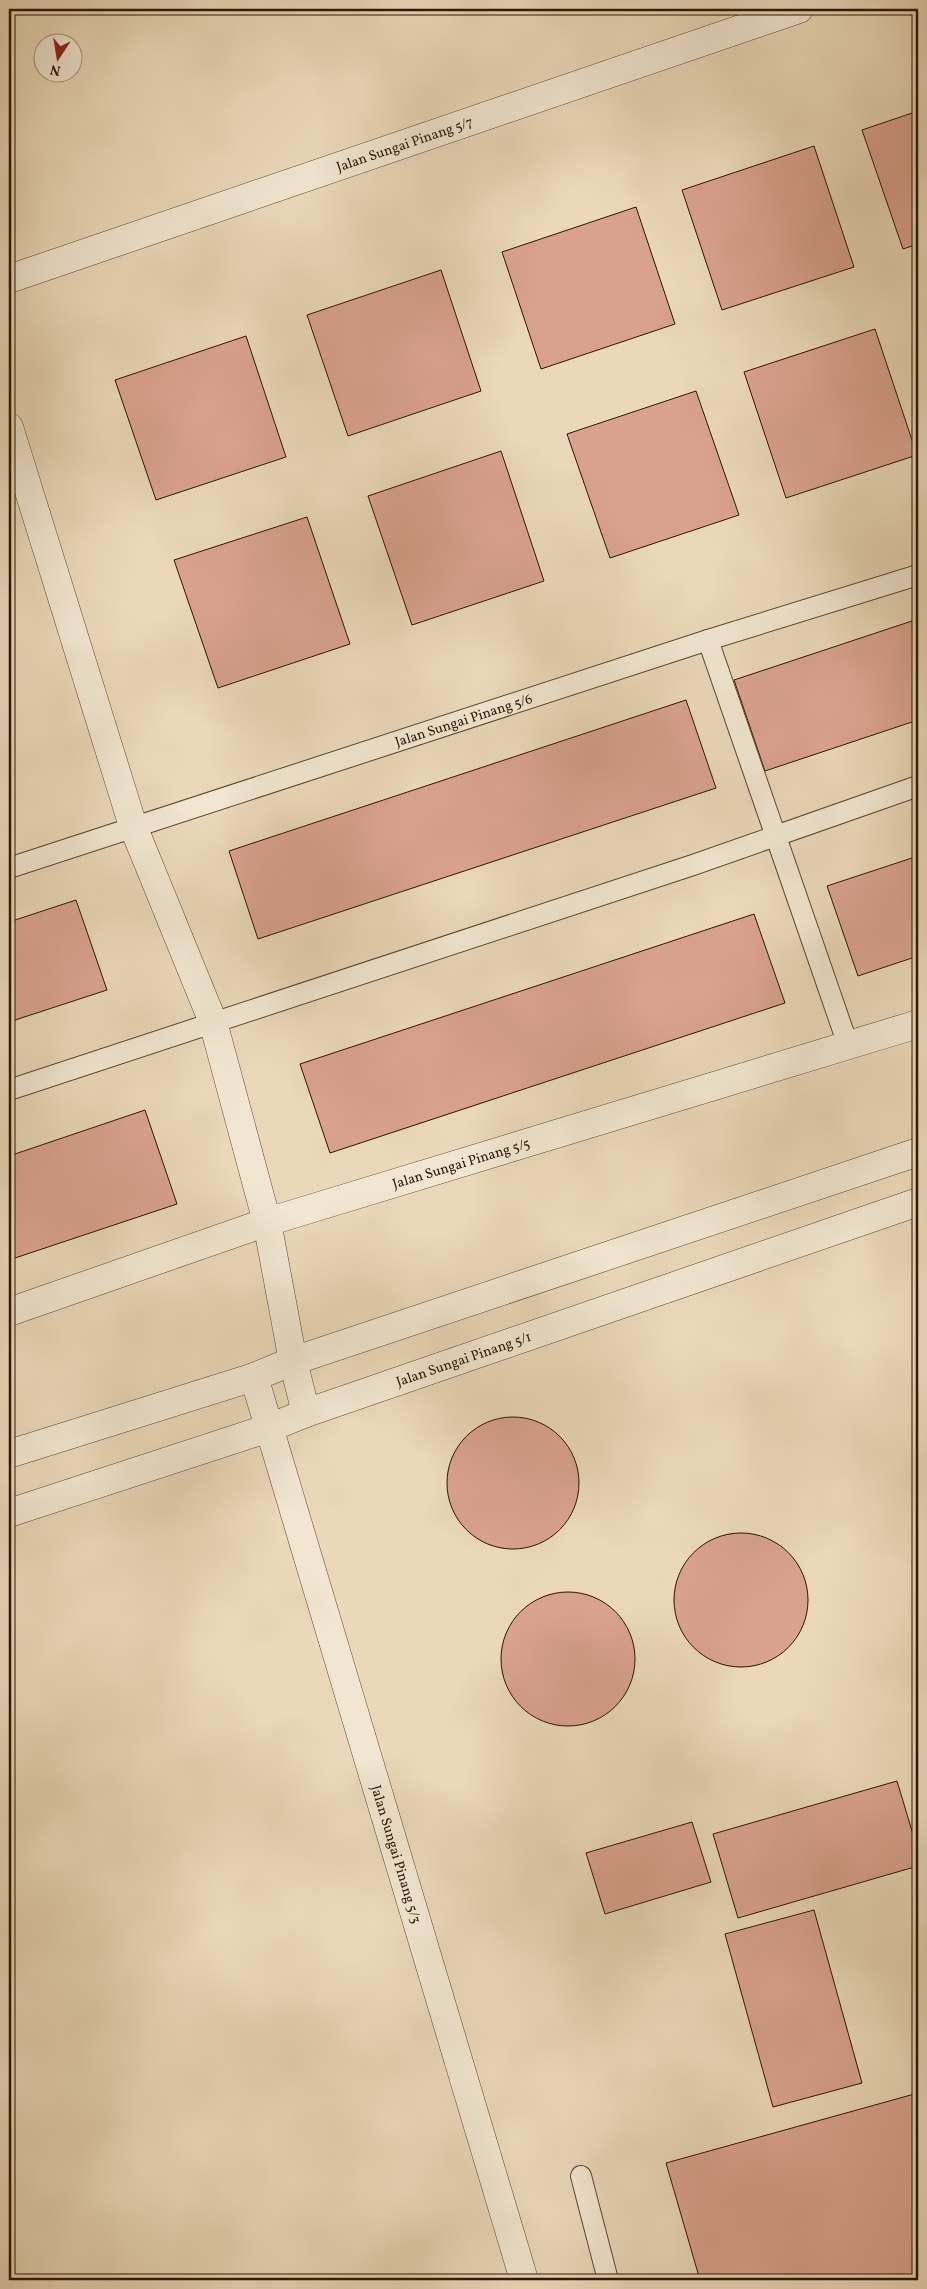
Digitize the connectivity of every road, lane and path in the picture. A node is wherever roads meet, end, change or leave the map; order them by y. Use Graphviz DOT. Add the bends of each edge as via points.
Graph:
graph roads {
  1 [pos="799,9"];
  2 [pos="9,279"];
  3 [pos="9,427"];
  4 [pos="918,575"];
  5 [pos="708,640"];
  6 [pos="918,786"];
  7 [pos="133,826"];
  8 [pos="777,836"];
  9 [pos="9,868"];
  10 [pos="213,1022"];
  11 [pos="918,1024"];
  12 [pos="848,1045"];
  13 [pos="9,1090"];
  14 [pos="918,1152"];
  15 [pos="918,1202"];
  16 [pos="267,1222"];
  17 [pos="9,1312"];
  18 [pos="293,1361"];
  19 [pos="254,1377"];
  20 [pos="306,1413"];
  21 [pos="269,1428"];
  22 [pos="9,1454"];
  23 [pos="9,1513"];
  24 [pos="581,2176"];
  25 [pos="524,2280"];
  26 [pos="608,2280"];
  1 -- 2 [label="street, Jalan Sungai Pinang 5/7"];
  3 -- 7 [label="street"];
  4 -- 5 [label="lane, Jalan Sungai Pinang 5/6"];
  5 -- 7 [label="lane, Jalan Sungai Pinang 5/6"];
  5 -- 8 [label="lane"];
  6 -- 8 [label="lane"];
  7 -- 9 [label="lane, Jalan Sungai Pinang 5/6"];
  7 -- 10 [label="street"];
  8 -- 10 [label="lane"];
  8 -- 12 [label="lane"];
  10 -- 13 [label="lane"];
  10 -- 16 [label="street"];
  11 -- 12 [label="street, Jalan Sungai Pinang 5/5"];
  12 -- 16 [label="street, Jalan Sungai Pinang 5/5"];
  14 -- 18 [label="street"];
  15 -- 20 [label="street, Jalan Sungai Pinang 5/1"];
  16 -- 17 [label="street, Jalan Sungai Pinang 5/5"];
  16 -- 18 [label="street"];
  18 -- 19 [label="street"];
  18 -- 20 [label="street"];
  19 -- 21 [label="street, Jalan Sungai Pinang 5/3"];
  19 -- 22 [label="street"];
  20 -- 21 [label="street, Jalan Sungai Pinang 5/1"];
  21 -- 23 [label="street, Jalan Sungai Pinang 5/1"];
  21 -- 25 [label="street, Jalan Sungai Pinang 5/3"];
  24 -- 26 [label="lane"];
}
